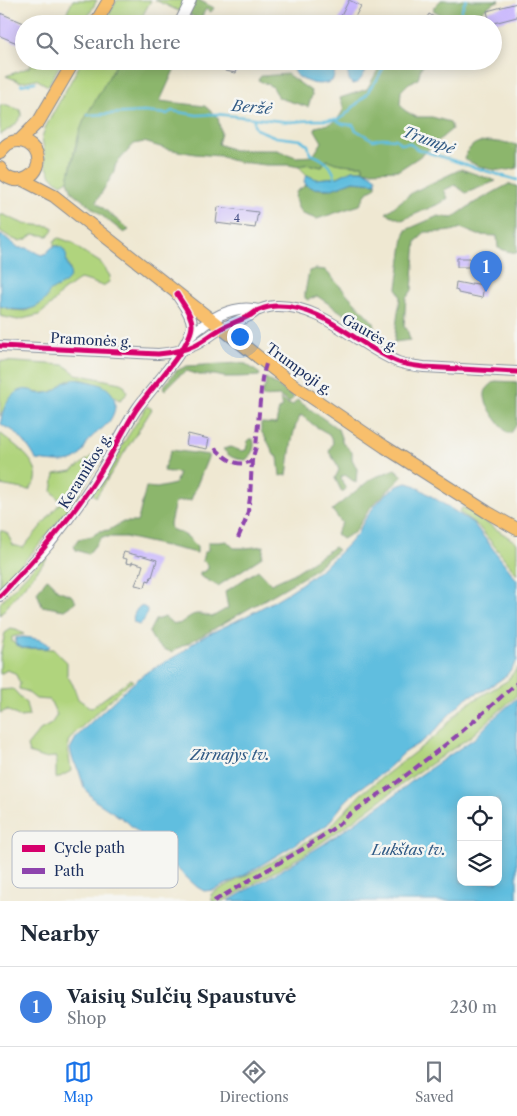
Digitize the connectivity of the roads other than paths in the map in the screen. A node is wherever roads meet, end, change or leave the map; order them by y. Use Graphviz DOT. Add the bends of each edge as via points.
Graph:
graph roads {
  1 [pos="109,0"];
  2 [pos="191,0"];
  3 [pos="101,15"];
  4 [pos="184,15"];
  5 [pos="69,70"];
  6 [pos="39,121"];
  7 [pos="19,141"];
  8 [pos="33,148"];
  9 [pos="0,153"];
  10 [pos="0,168"];
  11 [pos="37,168"];
  12 [pos="23,180"];
  13 [pos="54,196"];
  14 [pos="177,294"];
  15 [pos="258,310"];
  16 [pos="210,320"];
  17 [pos="221,329"];
  18 [pos="188,338"];
  19 [pos="0,346"];
  20 [pos="181,350"];
  21 [pos="517,372"];
  22 [pos="517,529"];
  23 [pos="0,596"];
  1 -- 3 [label="main road"];
  2 -- 4 [label="street"];
  5 -- 6 [label="main road"];
  6 -- 7 [label="main road"];
  6 -- 8 [label="main road"];
  7 -- 8 [label="main road"];
  7 -- 9 [label="main road" via="5,146"];
  8 -- 11 [label="main road, Trumpoji g." via="37,154"];
  10 -- 12 [label="main road, Trumpoji g." via="10,179"];
  11 -- 12 [label="main road"];
  11 -- 13 [label="main road, Trumpoji g."];
  12 -- 13 [label="main road, Trumpoji g."];
  13 -- 14 [label="main road, Trumpoji g."];
  14 -- 16 [label="main road, Trumpoji g."];
  14 -- 18 [label="street" via="190,315 192,325"];
  15 -- 16 [label="street, Gaurės g." via="231,310"];
  15 -- 17 [label="street, Gaurės g."];
  15 -- 21 [label="street, Gaurės g." via="275,306 302,309 398,362 410,365"];
  16 -- 17 [label="main road, Trumpoji g."];
  16 -- 18 [label="street"];
  17 -- 20 [label="street, Pramonės g."];
  17 -- 22 [label="main road, Trumpoji g." via="303,392"];
  18 -- 20 [label="street"];
  19 -- 20 [label="street, Pramonės g." via="158,354"];
  20 -- 23 [label="street, Keramikos g." via="137,409 76,508 49,544"];
}
